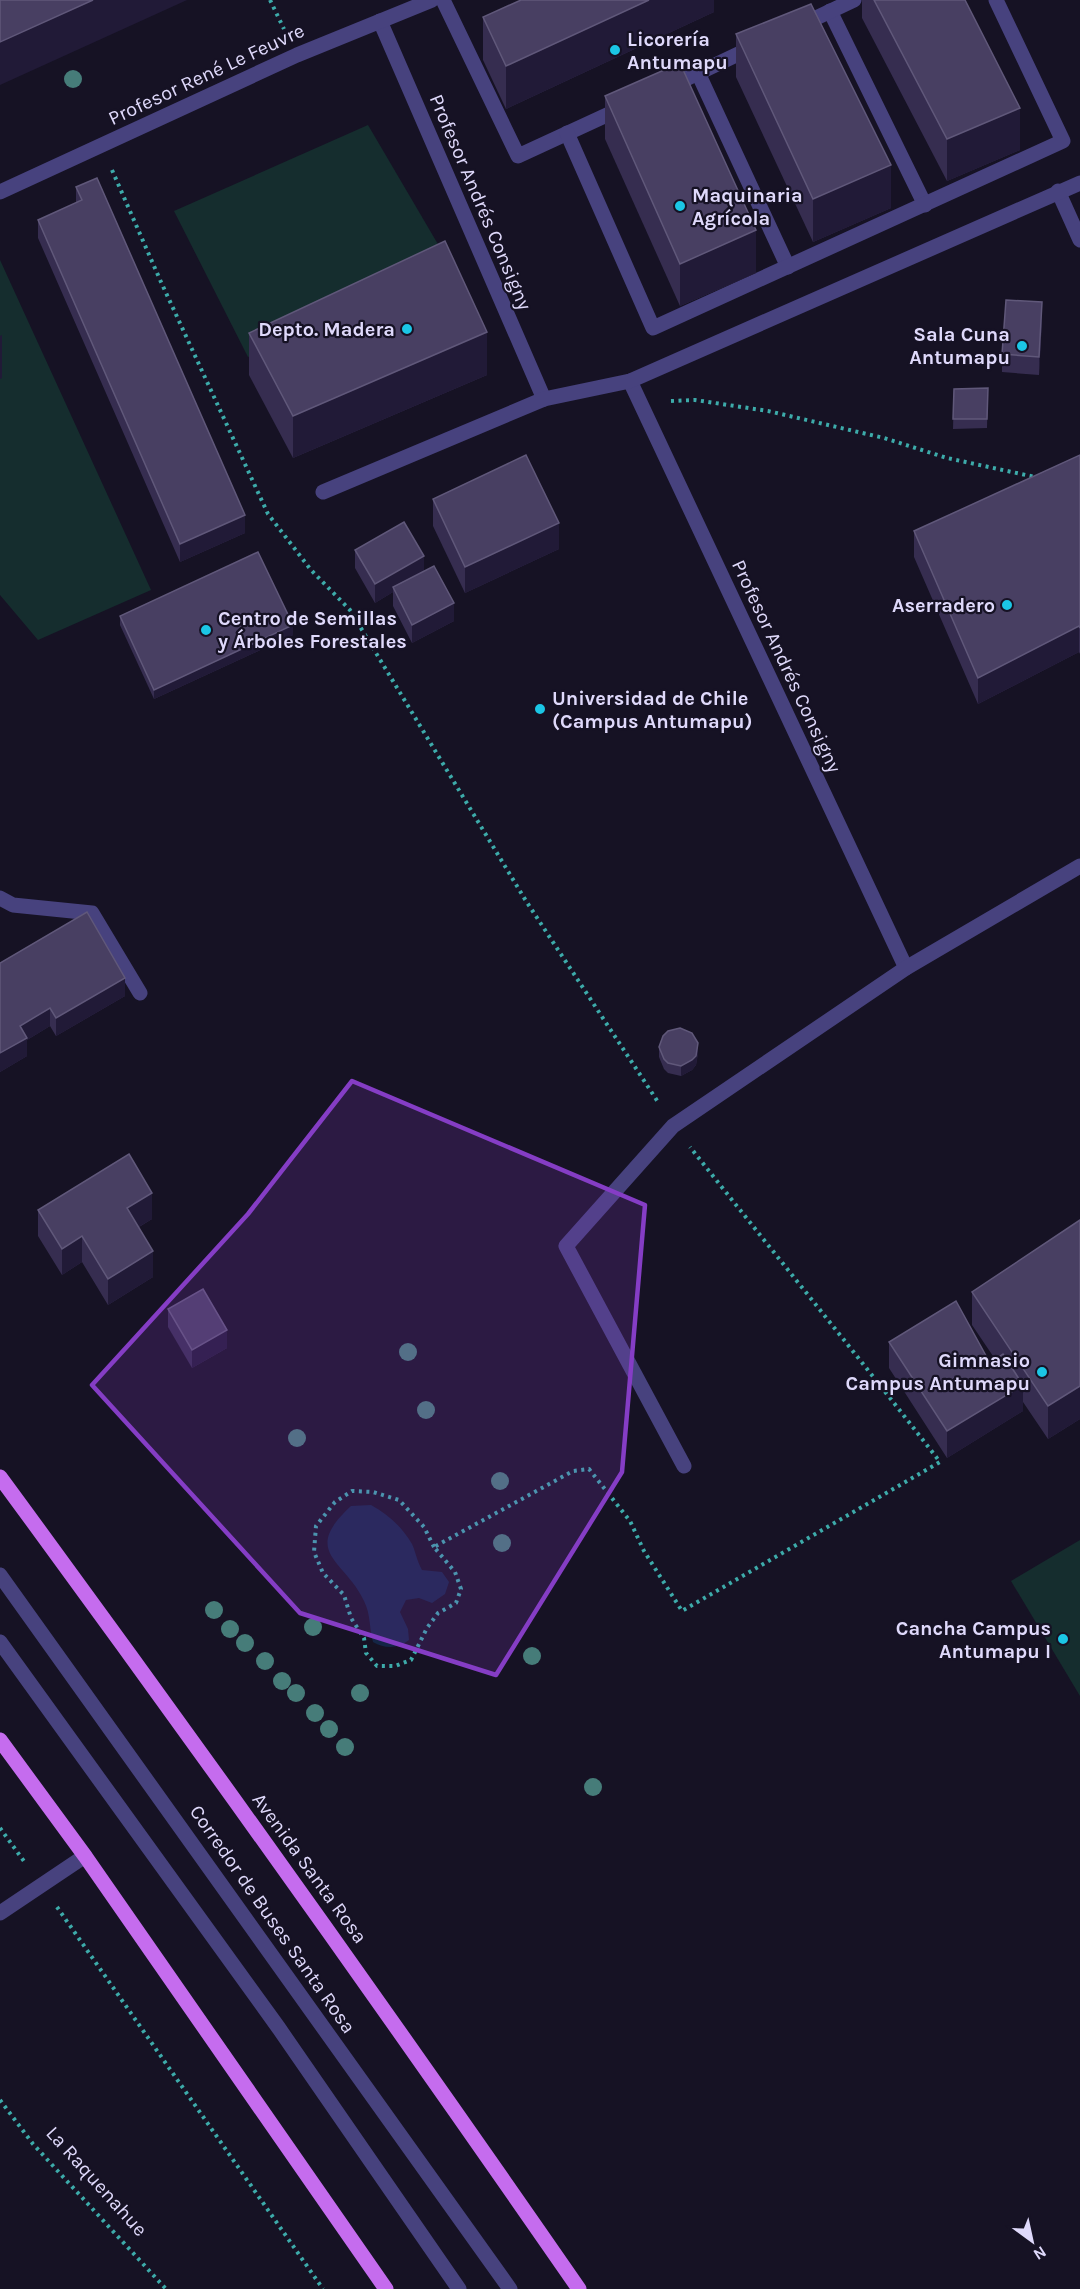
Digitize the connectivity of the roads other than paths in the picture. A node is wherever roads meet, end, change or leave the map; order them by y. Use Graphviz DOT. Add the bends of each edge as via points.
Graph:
graph roads {
  1 [pos="432,0"];
  2 [pos="443,0"];
  3 [pos="854,0"];
  4 [pos="996,0"];
  5 [pos="830,11"];
  6 [pos="380,21"];
  7 [pos="790,30"];
  8 [pos="769,40"];
  9 [pos="698,73"];
  10 [pos="658,92"];
  11 [pos="638,101"];
  12 [pos="567,133"];
  13 [pos="1080,183"];
  14 [pos="1058,191"];
  15 [pos="0,192"];
  16 [pos="925,205"];
  17 [pos="1080,240"];
  18 [pos="788,267"];
  19 [pos="630,381"];
  20 [pos="544,399"];
  21 [pos="323,492"];
  22 [pos="1080,866"];
  23 [pos="0,898"];
  24 [pos="906,968"];
  25 [pos="140,993"];
  26 [pos="684,1466"];
  27 [pos="0,1477"];
  28 [pos="0,1575"];
  29 [pos="0,1642"];
  30 [pos="0,1740"];
  31 [pos="85,1856"];
  32 [pos="0,1913"];
  33 [pos="386,2289"];
  34 [pos="459,2289"];
  35 [pos="510,2289"];
  36 [pos="579,2289"];
  1 -- 6 [label="lane, Profesor René Le Feuvre"];
  2 -- 12 [label="lane" via="518,156"];
  3 -- 5 [label="lane"];
  4 -- 16 [label="lane" via="1063,141"];
  5 -- 7 [label="lane"];
  5 -- 16 [label="lane"];
  6 -- 15 [label="lane, Profesor René Le Feuvre" via="297,55"];
  6 -- 20 [label="lane, Profesor Andrés Consigny"];
  8 -- 9 [label="lane"];
  9 -- 10 [label="lane"];
  9 -- 18 [label="lane"];
  11 -- 12 [label="lane"];
  12 -- 18 [label="lane" via="653,328"];
  13 -- 14 [label="lane"];
  14 -- 17 [label="lane"];
  14 -- 19 [label="lane"];
  16 -- 18 [label="lane"];
  19 -- 20 [label="lane"];
  19 -- 24 [label="lane, Profesor Andrés Consigny"];
  20 -- 21 [label="lane"];
  22 -- 24 [label="lane"];
  23 -- 25 [label="lane" via="13,905 92,913"];
  24 -- 26 [label="lane" via="673,1126 566,1246"];
  27 -- 36 [label="main road, Avenida Santa Rosa" via="258,1831"];
  28 -- 35 [label="lane, Corredor de Buses Santa Rosa"];
  29 -- 34 [label="lane" via="271,2017"];
  30 -- 31 [label="main road"];
  31 -- 32 [label="lane"];
  31 -- 33 [label="main road"];
}
